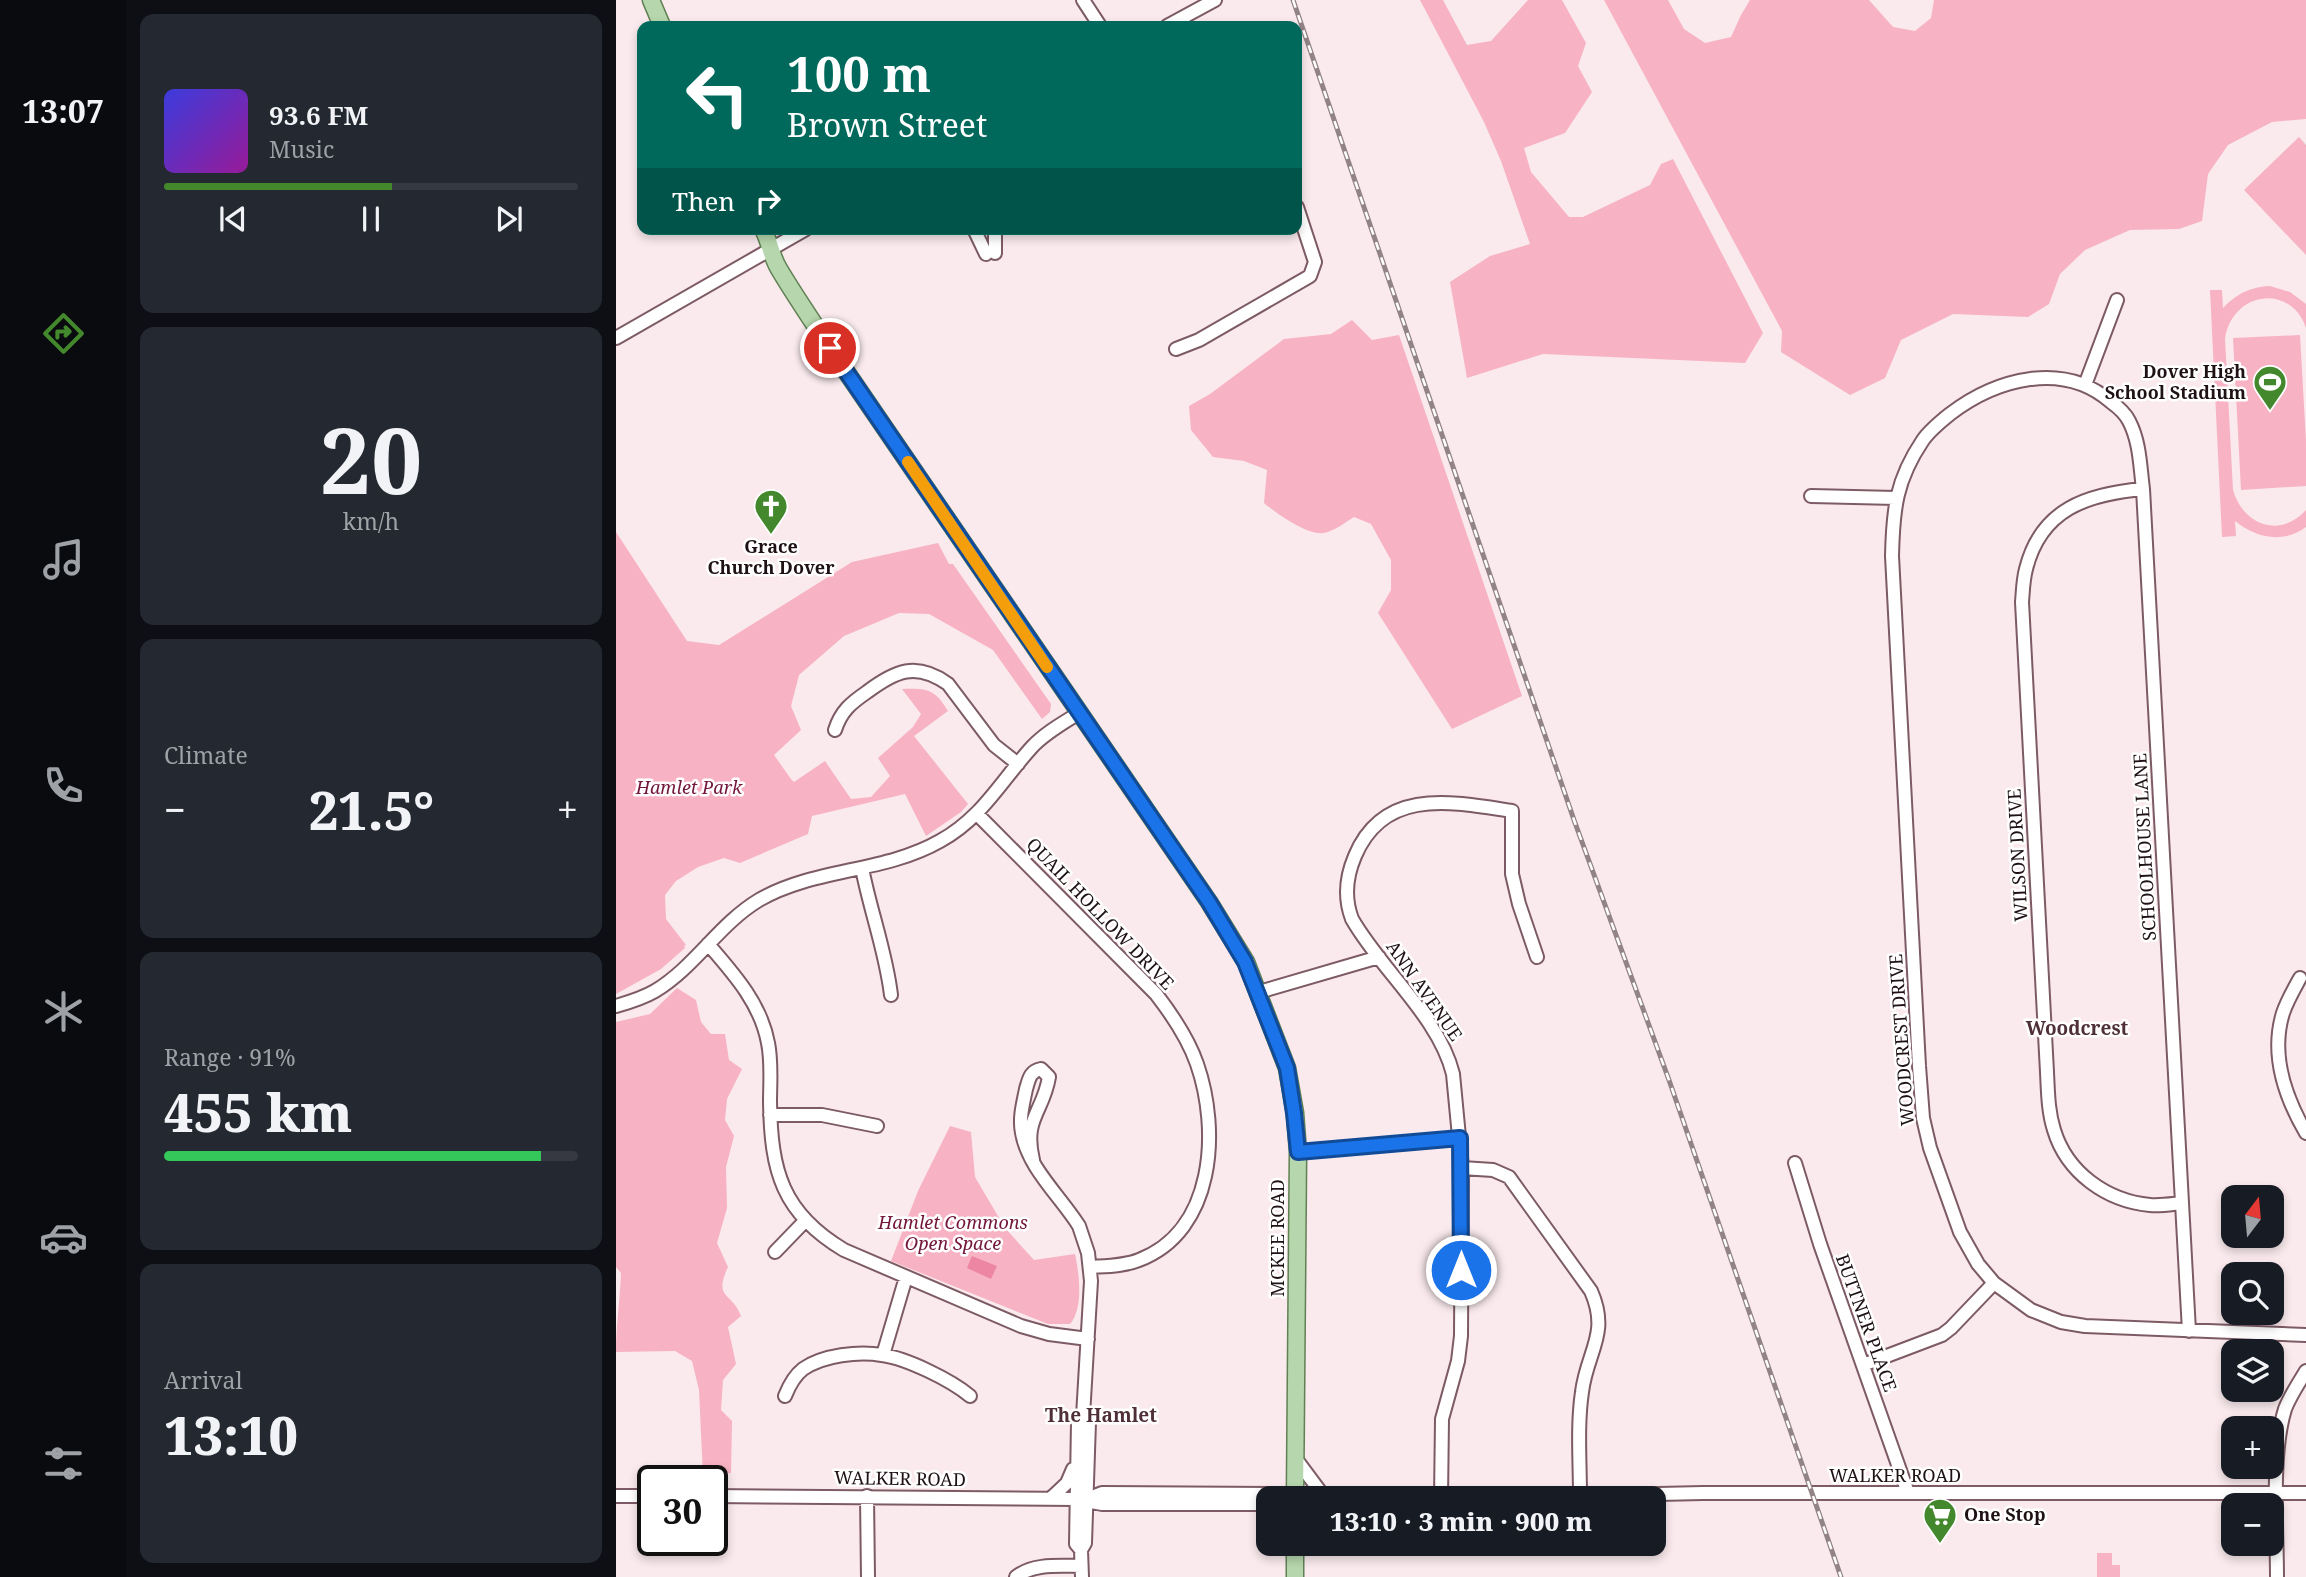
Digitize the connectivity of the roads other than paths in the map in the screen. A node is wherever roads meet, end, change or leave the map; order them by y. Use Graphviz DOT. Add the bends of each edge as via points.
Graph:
graph roads {
  1 [pos="651,0"];
  2 [pos="1083,0"];
  3 [pos="1215,0"];
  4 [pos="660,21"];
  5 [pos="1097,21"];
  6 [pos="1176,21"];
  7 [pos="1302,222"];
  8 [pos="754,235"];
  9 [pos="766,235"];
  10 [pos="795,235"];
  11 [pos="978,235"];
  12 [pos="994,235"];
  13 [pos="769,250"];
  14 [pos="2117,299"];
  15 [pos="616,338"];
  16 [pos="1176,349"];
  17 [pos="2085,385"];
  18 [pos="2143,489"];
  19 [pos="1811,496"];
  20 [pos="1896,498"];
  21 [pos="1079,713"];
  22 [pos="835,730"];
  23 [pos="1018,764"];
  24 [pos="977,814"];
  25 [pos="862,868"];
  26 [pos="708,944"];
  27 [pos="1379,957"];
  28 [pos="1537,957"];
  29 [pos="2300,978"];
  30 [pos="1259,992"];
  31 [pos="891,995"];
  32 [pos="616,1006"];
  33 [pos="770,1115"];
  34 [pos="877,1126"];
  35 [pos="2306,1133"];
  36 [pos="1460,1138"];
  37 [pos="1298,1152"];
  38 [pos="1033,1160"];
  39 [pos="1795,1163"];
  40 [pos="1461,1168"];
  41 [pos="2182,1203"];
  42 [pos="805,1221"];
  43 [pos="775,1252"];
  44 [pos="1091,1267"];
  45 [pos="906,1277"];
  46 [pos="1994,1283"];
  47 [pos="2189,1331"];
  48 [pos="2306,1335"];
  49 [pos="1088,1339"];
  50 [pos="883,1355"];
  51 [pos="1863,1364"];
  52 [pos="2306,1371"];
  53 [pos="785,1396"];
  54 [pos="970,1396"];
  55 [pos="1083,1416"];
  56 [pos="1077,1459"];
  57 [pos="1296,1459"];
  58 [pos="1296,1486"];
  59 [pos="1316,1486"];
  60 [pos="1441,1486"];
  61 [pos="1580,1486"];
  62 [pos="1908,1493"];
  63 [pos="2221,1493"];
  64 [pos="2277,1493"];
  65 [pos="2284,1493"];
  66 [pos="2306,1493"];
  67 [pos="1256,1494"];
  68 [pos="1666,1494"];
  69 [pos="616,1496"];
  70 [pos="637,1496"];
  71 [pos="728,1496"];
  72 [pos="867,1496"];
  73 [pos="1050,1499"];
  74 [pos="1081,1499"];
  75 [pos="1256,1507"];
  76 [pos="1295,1556"];
  77 [pos="2277,1556"];
  78 [pos="1082,1571"];
  79 [pos="868,1577"];
  80 [pos="1016,1577"];
  81 [pos="1295,1577"];
  82 [pos="2277,1577"];
  1 -- 4 [label="main road"];
  2 -- 5 [label="street"];
  3 -- 6 [label="street"];
  7 -- 16 [label="street" via="1315,262 1310,276"];
  8 -- 13 [label="main road, MCKEE ROAD"];
  9 -- 13 [label="main road, MCKEE ROAD"];
  10 -- 13 [label="street"];
  11 -- 12 [label="street" via="990,253"];
  13 -- 15 [label="street"];
  13 -- 21 [label="main road, MCKEE ROAD" via="830,348"];
  14 -- 17 [label="street"];
  17 -- 18 [label="street, SCHOOLHOUSE LANE" via="2102,394 2129,421 2138,443"];
  17 -- 20 [label="street, WOODCREST DRIVE" via="2038,377 2003,385 1964,404 1924,438"];
  18 -- 41 [label="street, SCHOOLHOUSE LANE"];
  18 -- 41 [label="street, WILSON DRIVE" via="2109,492 2066,510 2041,536 2025,570 2022,602 2049,1111 2065,1155 2096,1187 2151,1205"];
  19 -- 20 [label="street"];
  20 -- 46 [label="street, WOODCREST DRIVE" via="1892,556 1923,1118 1961,1232"];
  21 -- 23 [label="street" via="1041,738"];
  21 -- 30 [label="main road, MCKEE ROAD" via="1209,902"];
  22 -- 23 [label="street" via="848,705 885,678 918,671 948,684 994,745"];
  23 -- 24 [label="street"];
  24 -- 25 [label="street" via="927,848"];
  24 -- 44 [label="street, QUAIL HOLLOW DRIVE" via="1156,994 1185,1037 1203,1085 1209,1124 1207,1162 1192,1215 1172,1240 1149,1256 1122,1265"];
  25 -- 26 [label="street" via="773,893 727,924"];
  25 -- 31 [label="street"];
  26 -- 32 [label="street" via="658,989"];
  26 -- 33 [label="street" via="750,996 761,1020 770,1056"];
  27 -- 28 [label="street, ANN AVENUE" via="1352,919 1346,899 1353,861 1369,833 1388,816 1424,803 1449,802 1511,811 1512,874"];
  27 -- 30 [label="street"];
  27 -- 36 [label="street, ANN AVENUE" via="1446,1050"];
  29 -- 35 [label="street" via="2283,1014 2278,1052 2283,1087"];
  30 -- 37 [label="main road, MCKEE ROAD" via="1287,1068"];
  33 -- 34 [label="street" via="822,1115"];
  33 -- 42 [label="street" via="779,1178"];
  36 -- 37 [label="street"];
  36 -- 40 [label="street, ANN AVENUE"];
  37 -- 57 [label="main road, MCKEE ROAD"];
  38 -- 38 [label="street" via="1030,1127 1049,1077 1041,1069 1030,1076 1021,1111 1022,1134"];
  38 -- 44 [label="street" via="1079,1226"];
  39 -- 51 [label="street, BUTTNER PLACE"];
  40 -- 60 [label="street, ANN AVENUE" via="1461,1336 1442,1419"];
  40 -- 61 [label="street" via="1493,1170 1510,1177 1597,1304 1600,1327 1584,1374 1580,1408"];
  41 -- 47 [label="street, SCHOOLHOUSE LANE"];
  42 -- 43 [label="street"];
  42 -- 45 [label="street" via="844,1250"];
  44 -- 49 [label="street"];
  45 -- 49 [label="street" via="1021,1326"];
  45 -- 50 [label="street"];
  46 -- 47 [label="street, WOODCREST DRIVE" via="2031,1310 2061,1322"];
  46 -- 51 [label="street" via="1941,1335"];
  47 -- 48 [label="street, WOODCREST DRIVE"];
  49 -- 55 [label="street"];
  50 -- 53 [label="street" via="849,1355 812,1364 796,1376"];
  50 -- 54 [label="street" via="951,1381"];
  51 -- 62 [label="street, BUTTNER PLACE"];
  52 -- 64 [label="street" via="2283,1419"];
  55 -- 56 [label="street" via="1078,1422"];
  55 -- 74 [label="street" via="1089,1422"];
  56 -- 73 [label="street" via="1067,1483"];
  56 -- 74 [label="street"];
  57 -- 58 [label="main road, MCKEE ROAD"];
  57 -- 59 [label="street"];
  62 -- 63 [label="street, WALKER ROAD"];
  62 -- 68 [label="street, WALKER ROAD"];
  65 -- 66 [label="street, WALKER ROAD"];
  67 -- 74 [label="street, WALKER ROAD" via="1102,1493"];
  69 -- 70 [label="street"];
  71 -- 72 [label="street, WALKER ROAD"];
  72 -- 73 [label="street, WALKER ROAD"];
  72 -- 79 [label="street"];
  73 -- 74 [label="street, WALKER ROAD"];
  74 -- 75 [label="street, WALKER ROAD" via="1102,1504"];
  74 -- 78 [label="street" via="1076,1544 1081,1550"];
  76 -- 81 [label="main road"];
  77 -- 82 [label="street"];
  78 -- 80 [label="street" via="1042,1566"];
}
